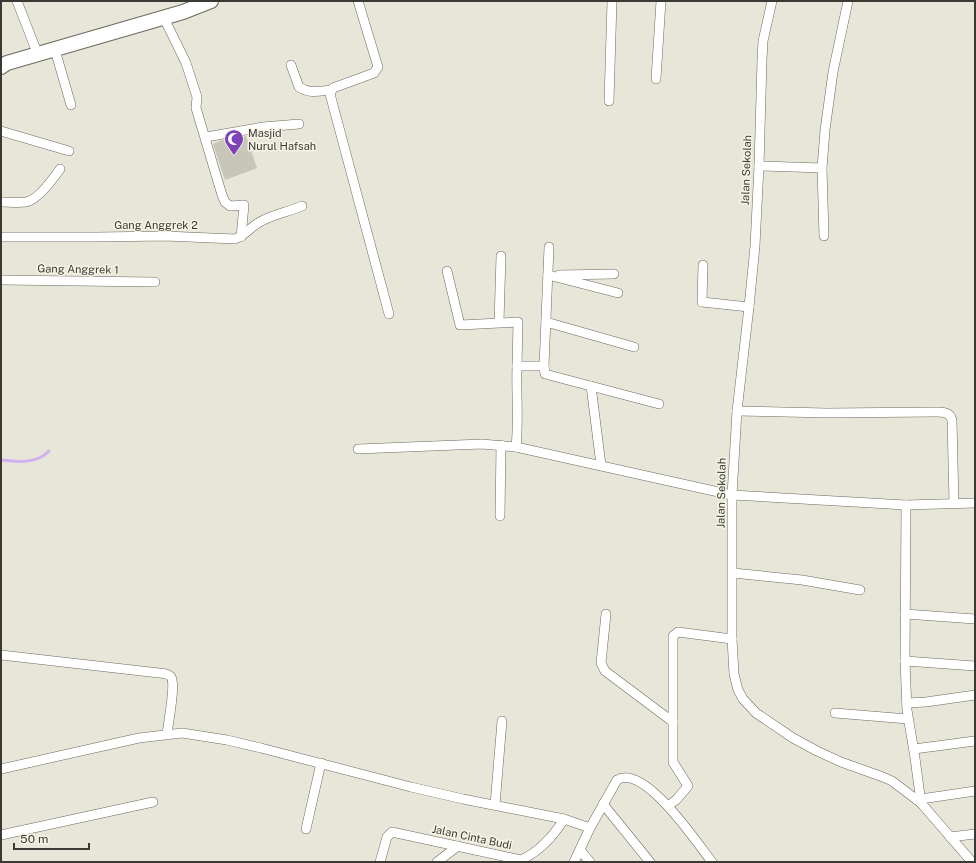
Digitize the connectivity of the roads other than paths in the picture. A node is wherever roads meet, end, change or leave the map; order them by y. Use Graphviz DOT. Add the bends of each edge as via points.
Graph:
graph roads {
  1 [pos="17,1"];
  2 [pos="211,1"];
  3 [pos="358,1"];
  4 [pos="612,1"];
  5 [pos="661,1"];
  6 [pos="772,1"];
  7 [pos="848,1"];
  8 [pos="164,18"];
  9 [pos="55,50"];
  10 [pos="38,55"];
  11 [pos="292,65"];
  12 [pos="1,67"];
  13 [pos="656,79"];
  14 [pos="331,90"];
  15 [pos="609,101"];
  16 [pos="71,105"];
  17 [pos="299,124"];
  18 [pos="1,131"];
  19 [pos="206,137"];
  20 [pos="69,151"];
  21 [pos="759,166"];
  22 [pos="822,168"];
  23 [pos="60,169"];
  24 [pos="1,202"];
  25 [pos="302,206"];
  26 [pos="824,236"];
  27 [pos="1,237"];
  28 [pos="241,237"];
  29 [pos="549,247"];
  30 [pos="501,256"];
  31 [pos="703,265"];
  32 [pos="447,272"];
  33 [pos="614,274"];
  34 [pos="548,275"];
  35 [pos="1,280"];
  36 [pos="155,282"];
  37 [pos="618,293"];
  38 [pos="749,307"];
  39 [pos="389,314"];
  40 [pos="499,322"];
  41 [pos="546,322"];
  42 [pos="634,347"];
  43 [pos="517,366"];
  44 [pos="544,366"];
  45 [pos="591,386"];
  46 [pos="659,404"];
  47 [pos="737,411"];
  48 [pos="501,445"];
  49 [pos="516,447"];
  50 [pos="358,449"];
  51 [pos="601,465"];
  52 [pos="732,495"];
  53 [pos="954,503"];
  54 [pos="975,503"];
  55 [pos="906,505"];
  56 [pos="500,516"];
  57 [pos="733,573"];
  58 [pos="860,590"];
  59 [pos="606,614"];
  60 [pos="905,614"];
  61 [pos="975,619"];
  62 [pos="732,639"];
  63 [pos="1,655"];
  64 [pos="905,661"];
  65 [pos="975,666"];
  66 [pos="975,695"];
  67 [pos="907,703"];
  68 [pos="835,713"];
  69 [pos="908,719"];
  70 [pos="502,721"];
  71 [pos="673,722"];
  72 [pos="167,734"];
  73 [pos="975,742"];
  74 [pos="914,750"];
  75 [pos="322,763"];
  76 [pos="1,769"];
  77 [pos="975,791"];
  78 [pos="921,801"];
  79 [pos="153,802"];
  80 [pos="603,804"];
  81 [pos="494,805"];
  82 [pos="668,806"];
  83 [pos="564,819"];
  84 [pos="590,828"];
  85 [pos="306,829"];
  86 [pos="975,834"];
  87 [pos="1,835"];
  88 [pos="950,837"];
  89 [pos="458,846"];
  90 [pos="580,850"];
  91 [pos="520,861"];
  92 [pos="380,862"];
  93 [pos="437,862"];
  94 [pos="574,862"];
  95 [pos="590,862"];
  96 [pos="650,862"];
  97 [pos="712,862"];
  98 [pos="972,862"];
  1 -- 10 [label="street"];
  2 -- 8 [label="main road"];
  3 -- 14 [label="street" via="378,67 374,73"];
  4 -- 15 [label="street"];
  5 -- 13 [label="street"];
  6 -- 21 [label="street, Jalan Sekolah" via="763,41"];
  7 -- 22 [label="street" via="833,72"];
  8 -- 9 [label="main road"];
  8 -- 19 [label="street" via="186,63 197,97 196,108"];
  9 -- 10 [label="main road"];
  9 -- 16 [label="street"];
  10 -- 12 [label="main road"];
  11 -- 14 [label="street" via="301,89 310,92"];
  14 -- 39 [label="street"];
  17 -- 19 [label="street" via="263,127"];
  18 -- 20 [label="street"];
  19 -- 28 [label="street" via="225,202 230,206 244,205"];
  21 -- 22 [label="street"];
  21 -- 38 [label="street, Jalan Sekolah"];
  22 -- 26 [label="street"];
  23 -- 24 [label="street" via="36,197 28,202"];
  25 -- 28 [label="street" via="259,222"];
  27 -- 28 [label="street, Gang Anggrek 2"];
  29 -- 34 [label="street"];
  30 -- 40 [label="street"];
  31 -- 38 [label="street" via="702,302"];
  32 -- 40 [label="street" via="460,325"];
  33 -- 34 [label="street"];
  34 -- 37 [label="street"];
  34 -- 41 [label="street"];
  35 -- 36 [label="street, Gang Anggrek 1"];
  38 -- 47 [label="street, Jalan Sekolah"];
  40 -- 43 [label="street" via="518,322"];
  41 -- 42 [label="street"];
  41 -- 44 [label="street"];
  43 -- 44 [label="street"];
  43 -- 49 [label="street"];
  44 -- 45 [label="street" via="545,374"];
  45 -- 46 [label="street"];
  45 -- 51 [label="street"];
  47 -- 52 [label="street, Jalan Sekolah"];
  47 -- 53 [label="street" via="948,414 952,420"];
  48 -- 49 [label="street"];
  48 -- 50 [label="street"];
  48 -- 56 [label="street"];
  49 -- 51 [label="street"];
  51 -- 52 [label="street"];
  52 -- 55 [label="street"];
  52 -- 57 [label="street, Jalan Sekolah"];
  53 -- 54 [label="street"];
  53 -- 55 [label="street"];
  55 -- 60 [label="street"];
  57 -- 58 [label="street" via="802,580"];
  57 -- 62 [label="street, Jalan Sekolah"];
  59 -- 71 [label="street" via="602,668"];
  60 -- 61 [label="street"];
  60 -- 64 [label="street"];
  62 -- 71 [label="street" via="678,632 672,636"];
  62 -- 78 [label="street, Jalan Sekolah" via="734,674 738,690 756,713 817,751 892,781"];
  63 -- 72 [label="street" via="170,676 173,689"];
  64 -- 65 [label="street"];
  64 -- 67 [label="street"];
  66 -- 67 [label="street"];
  67 -- 69 [label="street"];
  68 -- 69 [label="street"];
  69 -- 74 [label="street"];
  70 -- 81 [label="street"];
  71 -- 82 [label="street" via="673,762 688,786"];
  72 -- 75 [label="street" via="182,733 228,740"];
  72 -- 76 [label="street"];
  73 -- 74 [label="street"];
  74 -- 78 [label="street"];
  75 -- 81 [label="street" via="411,788"];
  75 -- 85 [label="street"];
  77 -- 78 [label="street"];
  78 -- 88 [label="street, Jalan Sekolah"];
  79 -- 87 [label="street"];
  80 -- 82 [label="street" via="617,780 626,777 647,785"];
  80 -- 84 [label="street"];
  80 -- 96 [label="street"];
  81 -- 83 [label="street"];
  82 -- 97 [label="street"];
  83 -- 84 [label="street"];
  83 -- 91 [label="street, Jalan Cinta Budi" via="553,836 535,853"];
  84 -- 90 [label="street"];
  86 -- 88 [label="street"];
  88 -- 98 [label="street, Jalan Sekolah"];
  89 -- 91 [label="street, Jalan Cinta Budi"];
  89 -- 92 [label="street, Jalan Cinta Budi" via="392,832 387,837"];
  89 -- 93 [label="street"];
  90 -- 94 [label="street"];
  90 -- 95 [label="street"];
}
